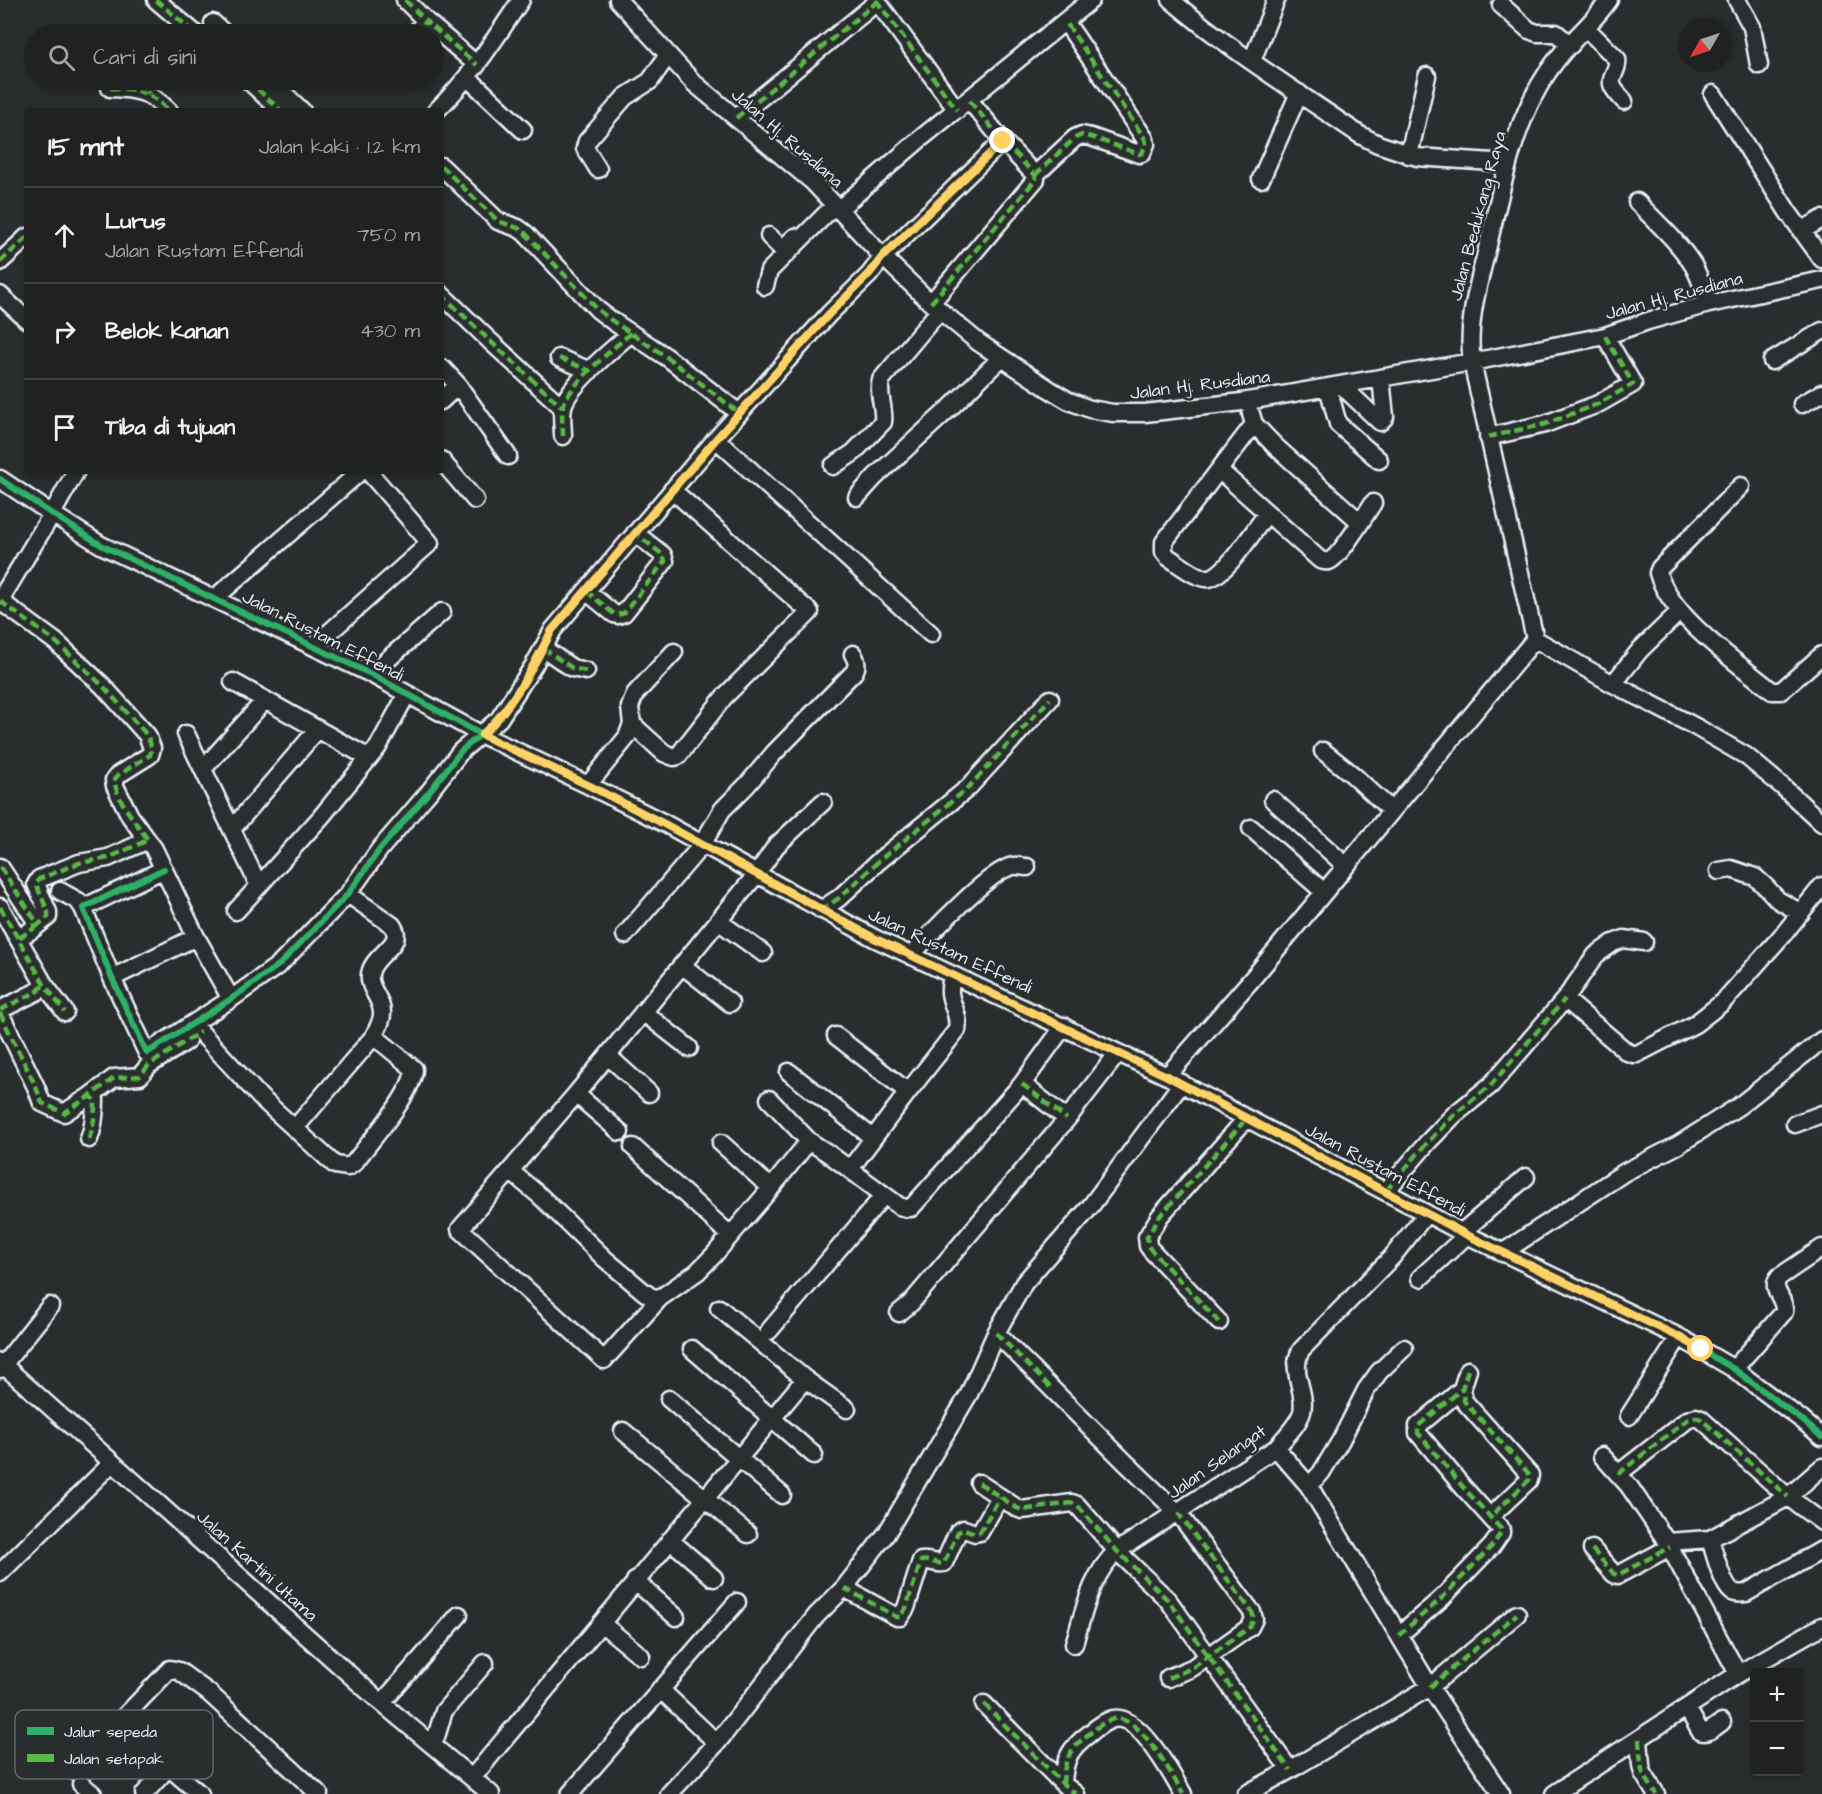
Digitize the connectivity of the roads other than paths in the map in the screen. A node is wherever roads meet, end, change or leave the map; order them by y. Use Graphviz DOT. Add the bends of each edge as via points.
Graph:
graph roads {
  1 [pos="156,0"];
  2 [pos="405,0"];
  3 [pos="521,0"];
  4 [pos="618,0"];
  5 [pos="1091,0"];
  6 [pos="1171,0"];
  7 [pos="1276,0"];
  8 [pos="1609,0"];
  9 [pos="1737,0"];
  10 [pos="877,1"];
  11 [pos="1501,5"];
  12 [pos="426,21"];
  13 [pos="1065,21"];
  14 [pos="184,24"];
  15 [pos="423,24"];
  16 [pos="429,24"];
  17 [pos="1586,28"];
  18 [pos="444,41"];
  19 [pos="1571,45"];
  20 [pos="668,54"];
  21 [pos="1252,61"];
  22 [pos="1759,65"];
  23 [pos="472,71"];
  24 [pos="1426,76"];
  25 [pos="148,90"];
  26 [pos="259,90"];
  27 [pos="280,90"];
  28 [pos="1299,93"];
  29 [pos="1713,94"];
  30 [pos="1623,101"];
  31 [pos="963,105"];
  32 [pos="166,108"];
  33 [pos="278,108"];
  34 [pos="299,108"];
  35 [pos="439,108"];
  36 [pos="736,118"];
  37 [pos="523,130"];
  38 [pos="1003,141"];
  39 [pos="1409,155"];
  40 [pos="1508,164"];
  41 [pos="444,169"];
  42 [pos="598,170"];
  43 [pos="1035,175"];
  44 [pos="1261,178"];
  45 [pos="1636,202"];
  46 [pos="836,205"];
  47 [pos="1822,219"];
  48 [pos="1801,231"];
  49 [pos="769,236"];
  50 [pos="24,240"];
  51 [pos="883,256"];
  52 [pos="1822,259"];
  53 [pos="0,262"];
  54 [pos="1821,282"];
  55 [pos="765,286"];
  56 [pos="0,295"];
  57 [pos="444,297"];
  58 [pos="1708,304"];
  59 [pos="935,307"];
  60 [pos="24,317"];
  61 [pos="1822,331"];
  62 [pos="630,333"];
  63 [pos="1605,336"];
  64 [pos="559,358"];
  65 [pos="1001,358"];
  66 [pos="1772,361"];
  67 [pos="1472,362"];
  68 [pos="444,370"];
  69 [pos="590,371"];
  70 [pos="1381,378"];
  71 [pos="459,385"];
  72 [pos="1334,386"];
  73 [pos="1821,395"];
  74 [pos="444,398"];
  75 [pos="568,398"];
  76 [pos="1250,400"];
  77 [pos="1802,404"];
  78 [pos="740,413"];
  79 [pos="1254,424"];
  80 [pos="563,436"];
  81 [pos="1488,437"];
  82 [pos="716,439"];
  83 [pos="508,456"];
  84 [pos="1379,460"];
  85 [pos="444,464"];
  86 [pos="833,466"];
  87 [pos="1220,470"];
  88 [pos="74,474"];
  89 [pos="358,474"];
  90 [pos="371,474"];
  91 [pos="0,479"];
  92 [pos="675,486"];
  93 [pos="1741,486"];
  94 [pos="857,497"];
  95 [pos="475,500"];
  96 [pos="1373,503"];
  97 [pos="1267,513"];
  98 [pos="52,514"];
  99 [pos="1360,522"];
  100 [pos="635,533"];
  101 [pos="586,591"];
  102 [pos="215,598"];
  103 [pos="0,600"];
  104 [pos="1680,611"];
  105 [pos="442,612"];
  106 [pos="931,634"];
  107 [pos="1535,639"];
  108 [pos="314,646"];
  109 [pos="543,648"];
  110 [pos="675,652"];
  111 [pos="854,654"];
  112 [pos="1822,655"];
  113 [pos="586,671"];
  114 [pos="371,674"];
  115 [pos="233,682"];
  116 [pos="1612,684"];
  117 [pos="407,694"];
  118 [pos="1050,699"];
  119 [pos="265,700"];
  120 [pos="632,724"];
  121 [pos="318,729"];
  122 [pos="186,734"];
  123 [pos="482,735"];
  124 [pos="1323,751"];
  125 [pos="369,758"];
  126 [pos="203,769"];
  127 [pos="588,785"];
  128 [pos="1273,800"];
  129 [pos="823,802"];
  130 [pos="1392,811"];
  131 [pos="1822,823"];
  132 [pos="1251,828"];
  133 [pos="232,829"];
  134 [pos="148,840"];
  135 [pos="702,845"];
  136 [pos="1346,866"];
  137 [pos="0,867"];
  138 [pos="1027,867"];
  139 [pos="164,869"];
  140 [pos="1719,871"];
  141 [pos="756,875"];
  142 [pos="259,886"];
  143 [pos="1822,886"];
  144 [pos="60,891"];
  145 [pos="1324,892"];
  146 [pos="348,894"];
  147 [pos="0,907"];
  148 [pos="82,908"];
  149 [pos="821,910"];
  150 [pos="236,911"];
  151 [pos="1801,913"];
  152 [pos="718,921"];
  153 [pos="26,934"];
  154 [pos="625,935"];
  155 [pos="196,937"];
  156 [pos="1644,942"];
  157 [pos="763,953"];
  158 [pos="912,956"];
  159 [pos="683,966"];
  160 [pos="953,976"];
  161 [pos="112,978"];
  162 [pos="44,984"];
  163 [pos="231,999"];
  164 [pos="1564,999"];
  165 [pos="730,1003"];
  166 [pos="0,1011"];
  167 [pos="65,1012"];
  168 [pos="643,1012"];
  169 [pos="1064,1026"];
  170 [pos="197,1028"];
  171 [pos="374,1036"];
  172 [pos="836,1036"];
  173 [pos="1820,1046"];
  174 [pos="689,1048"];
  175 [pos="1118,1053"];
  176 [pos="608,1056"];
  177 [pos="789,1072"];
  178 [pos="1174,1080"];
  179 [pos="1022,1084"];
  180 [pos="908,1092"];
  181 [pos="649,1093"];
  182 [pos="576,1094"];
  183 [pos="90,1096"];
  184 [pos="769,1099"];
  185 [pos="1822,1114"];
  186 [pos="1067,1119"];
  187 [pos="1246,1119"];
  188 [pos="1795,1124"];
  189 [pos="295,1128"];
  190 [pos="620,1132"];
  191 [pos="873,1138"];
  192 [pos="89,1139"];
  193 [pos="809,1141"];
  194 [pos="721,1143"];
  195 [pos="633,1148"];
  196 [pos="850,1169"];
  197 [pos="510,1171"];
  198 [pos="1526,1177"];
  199 [pos="772,1187"];
  200 [pos="1386,1191"];
  201 [pos="884,1195"];
  202 [pos="1426,1214"];
  203 [pos="730,1234"];
  204 [pos="1464,1234"];
  205 [pos="1822,1248"];
  206 [pos="1502,1253"];
  207 [pos="1420,1278"];
  208 [pos="660,1298"];
  209 [pos="50,1306"];
  210 [pos="719,1308"];
  211 [pos="899,1313"];
  212 [pos="1219,1322"];
  213 [pos="769,1331"];
  214 [pos="996,1333"];
  215 [pos="1679,1337"];
  216 [pos="1404,1348"];
  217 [pos="692,1349"];
  218 [pos="1,1366"];
  219 [pos="1734,1369"];
  220 [pos="1468,1370"];
  221 [pos="805,1379"];
  222 [pos="1462,1389"];
  223 [pos="669,1399"];
  224 [pos="847,1409"];
  225 [pos="1629,1416"];
  226 [pos="772,1418"];
  227 [pos="622,1431"];
  228 [pos="1822,1437"];
  229 [pos="1276,1448"];
  230 [pos="814,1455"];
  231 [pos="1602,1456"];
  232 [pos="738,1458"];
  233 [pos="112,1463"];
  234 [pos="1822,1467"];
  235 [pos="1618,1474"];
  236 [pos="980,1483"];
  237 [pos="1309,1486"];
  238 [pos="782,1495"];
  239 [pos="1000,1497"];
  240 [pos="1788,1497"];
  241 [pos="704,1498"];
  242 [pos="1178,1513"];
  243 [pos="1490,1517"];
  244 [pos="1822,1522"];
  245 [pos="748,1534"];
  246 [pos="1710,1539"];
  247 [pos="670,1540"];
  248 [pos="1668,1545"];
  249 [pos="1592,1549"];
  250 [pos="1822,1550"];
  251 [pos="1117,1551"];
  252 [pos="0,1573"];
  253 [pos="714,1578"];
  254 [pos="635,1581"];
  255 [pos="844,1588"];
  256 [pos="737,1602"];
  257 [pos="1517,1614"];
  258 [pos="459,1615"];
  259 [pos="676,1617"];
  260 [pos="601,1623"];
  261 [pos="1822,1626"];
  262 [pos="1399,1635"];
  263 [pos="1074,1644"];
  264 [pos="641,1656"];
  265 [pos="1209,1657"];
  266 [pos="485,1663"];
  267 [pos="1738,1674"];
  268 [pos="1168,1678"];
  269 [pos="1430,1687"];
  270 [pos="660,1689"];
  271 [pos="382,1703"];
  272 [pos="984,1704"];
  273 [pos="1687,1708"];
  274 [pos="131,1710"];
  275 [pos="1722,1722"];
  276 [pos="1639,1739"];
  277 [pos="717,1743"];
  278 [pos="432,1744"];
  279 [pos="1290,1770"];
  280 [pos="472,1778"];
  281 [pos="158,1779"];
  282 [pos="182,1779"];
  283 [pos="1069,1789"];
  284 [pos="144,1794"];
  285 [pos="200,1794"];
  286 [pos="320,1794"];
  287 [pos="491,1794"];
  288 [pos="570,1794"];
  289 [pos="669,1794"];
  290 [pos="1183,1794"];
  291 [pos="1246,1794"];
  292 [pos="1502,1794"];
  293 [pos="1554,1794"];
  294 [pos="1656,1794"];
  1 -- 14 [label="street"];
  2 -- 12 [label="street"];
  3 -- 23 [label="street"];
  4 -- 20 [label="street, Jalan Hj. Rusdiana"];
  5 -- 13 [label="street"];
  6 -- 21 [label="street"];
  7 -- 21 [label="street"];
  8 -- 17 [label="street, Jalan Bedukang Raya"];
  9 -- 22 [label="street" via="1752,27"];
  10 -- 31 [label="street"];
  10 -- 36 [label="street"];
  11 -- 19 [label="street" via="1529,30 1556,33"];
  12 -- 15 [label="street"];
  12 -- 16 [label="street"];
  13 -- 31 [label="street"];
  13 -- 43 [label="street" via="1146,144 1142,153 1137,154 1082,135"];
  17 -- 19 [label="street, Jalan Bedukang Raya"];
  17 -- 30 [label="street" via="1617,60 1612,86"];
  18 -- 23 [label="street"];
  19 -- 40 [label="street, Jalan Bedukang Raya" via="1540,87"];
  20 -- 36 [label="street, Jalan Hj. Rusdiana" via="694,83"];
  20 -- 42 [label="street" via="650,81 625,98 587,141 585,148"];
  21 -- 28 [label="street"];
  23 -- 35 [label="street"];
  23 -- 37 [label="street"];
  24 -- 39 [label="street"];
  25 -- 32 [label="street"];
  26 -- 33 [label="street"];
  27 -- 34 [label="street"];
  28 -- 39 [label="street" via="1360,135"];
  28 -- 44 [label="street"];
  29 -- 48 [label="street"];
  31 -- 38 [label="street"];
  31 -- 46 [label="street"];
  36 -- 46 [label="street, Jalan Hj. Rusdiana"];
  38 -- 43 [label="street"];
  38 -- 51 [label="street"];
  39 -- 40 [label="street"];
  40 -- 67 [label="street, Jalan Bedukang Raya" via="1472,318"];
  41 -- 62 [label="street" via="498,221 525,233 598,310"];
  43 -- 59 [label="street"];
  45 -- 58 [label="street" via="1678,245 1700,280"];
  46 -- 49 [label="street" via="782,249"];
  46 -- 51 [label="street, Jalan Hj. Rusdiana"];
  46 -- 55 [label="street" via="769,271"];
  47 -- 48 [label="street"];
  48 -- 52 [label="street"];
  50 -- 53 [label="street"];
  51 -- 59 [label="street, Jalan Hj. Rusdiana"];
  51 -- 78 [label="street"];
  54 -- 58 [label="street, Jalan Hj. Rusdiana"];
  56 -- 60 [label="street"];
  57 -- 75 [label="street" via="490,341"];
  58 -- 63 [label="street, Jalan Hj. Rusdiana"];
  59 -- 65 [label="street, Jalan Hj. Rusdiana"];
  59 -- 86 [label="street" via="881,380 883,422 853,453"];
  61 -- 66 [label="street"];
  62 -- 69 [label="street"];
  62 -- 78 [label="street"];
  63 -- 67 [label="street, Jalan Hj. Rusdiana"];
  63 -- 81 [label="street" via="1633,384 1598,404 1545,424"];
  64 -- 69 [label="street"];
  65 -- 76 [label="street, Jalan Hj. Rusdiana" via="1069,401 1113,413 1145,413"];
  65 -- 94 [label="street"];
  67 -- 70 [label="street, Jalan Hj. Rusdiana"];
  67 -- 81 [label="street, Jalan Bedukang Raya"];
  68 -- 71 [label="street"];
  69 -- 75 [label="street"];
  70 -- 72 [label="street, Jalan Hj. Rusdiana"];
  70 -- 72 [label="street" via="1385,417 1380,422"];
  71 -- 74 [label="street"];
  71 -- 83 [label="street"];
  72 -- 76 [label="street, Jalan Hj. Rusdiana"];
  72 -- 84 [label="street" via="1338,424"];
  73 -- 77 [label="street"];
  75 -- 80 [label="street"];
  76 -- 79 [label="street"];
  78 -- 82 [label="street"];
  79 -- 87 [label="street"];
  79 -- 99 [label="street"];
  81 -- 107 [label="street, Jalan Bedukang Raya"];
  82 -- 92 [label="street"];
  82 -- 106 [label="street"];
  85 -- 95 [label="street"];
  87 -- 97 [label="street"];
  87 -- 97 [label="street" via="1164,542 1168,557 1201,578 1215,576 1235,558"];
  88 -- 98 [label="street"];
  89 -- 102 [label="street"];
  90 -- 108 [label="street" via="430,543"];
  91 -- 98 [label="street, Jalan Rustam Effendi"];
  92 -- 100 [label="street"];
  92 -- 120 [label="street" via="810,612 724,697 678,756 664,753"];
  93 -- 104 [label="street" via="1660,568 1659,578"];
  96 -- 99 [label="street"];
  97 -- 99 [label="street" via="1325,561 1335,557"];
  98 -- 102 [label="street, Jalan Rustam Effendi" via="101,544"];
  98 -- 103 [label="street"];
  100 -- 101 [label="street"];
  100 -- 101 [label="street" via="663,555 665,561 624,613 614,614"];
  101 -- 109 [label="street" via="552,630"];
  102 -- 108 [label="street, Jalan Rustam Effendi"];
  103 -- 134 [label="street" via="56,642 147,735 152,748 150,755 114,780 130,816"];
  104 -- 112 [label="street" via="1772,691 1781,691"];
  104 -- 116 [label="street"];
  105 -- 114 [label="street"];
  107 -- 116 [label="street"];
  107 -- 130 [label="street"];
  108 -- 114 [label="street, Jalan Rustam Effendi"];
  109 -- 113 [label="street" via="572,668"];
  109 -- 123 [label="street" via="499,719"];
  110 -- 120 [label="street" via="635,694 630,707"];
  111 -- 135 [label="street" via="854,672 722,810"];
  114 -- 117 [label="street, Jalan Rustam Effendi"];
  115 -- 119 [label="street"];
  116 -- 131 [label="street" via="1746,756"];
  117 -- 123 [label="street, Jalan Rustam Effendi"];
  117 -- 125 [label="street"];
  118 -- 149 [label="street" via="968,788"];
  119 -- 121 [label="street"];
  119 -- 126 [label="street"];
  120 -- 127 [label="street" via="627,738"];
  121 -- 125 [label="street"];
  121 -- 133 [label="street"];
  122 -- 126 [label="street"];
  123 -- 127 [label="street, Jalan Rustam Effendi"];
  123 -- 146 [label="street" via="461,752"];
  124 -- 130 [label="street"];
  125 -- 142 [label="street"];
  126 -- 133 [label="street"];
  127 -- 135 [label="street, Jalan Rustam Effendi"];
  128 -- 136 [label="street"];
  129 -- 141 [label="street" via="776,846"];
  130 -- 136 [label="street"];
  132 -- 145 [label="street"];
  133 -- 142 [label="street"];
  134 -- 139 [label="street"];
  134 -- 153 [label="street" via="108,858 79,863 39,879 36,884 48,917"];
  135 -- 141 [label="street, Jalan Rustam Effendi"];
  135 -- 154 [label="street"];
  136 -- 145 [label="street"];
  137 -- 153 [label="street" via="36,921"];
  138 -- 158 [label="street" via="1006,868 983,885"];
  139 -- 148 [label="street"];
  139 -- 155 [label="street"];
  140 -- 151 [label="street" via="1731,869 1755,877 1778,900"];
  141 -- 149 [label="street, Jalan Rustam Effendi"];
  141 -- 152 [label="street"];
  142 -- 150 [label="street"];
  143 -- 151 [label="street"];
  144 -- 148 [label="street" via="78,901"];
  145 -- 178 [label="street"];
  146 -- 163 [label="street" via="280,964"];
  146 -- 171 [label="street" via="396,930 395,941 370,970 371,986 382,1014"];
  147 -- 153 [label="street"];
  148 -- 161 [label="street"];
  149 -- 158 [label="street, Jalan Rustam Effendi"];
  151 -- 164 [label="street" via="1708,1014 1636,1054 1627,1052"];
  152 -- 157 [label="street"];
  152 -- 159 [label="street"];
  153 -- 162 [label="street"];
  155 -- 161 [label="street"];
  155 -- 163 [label="street"];
  156 -- 164 [label="street" via="1624,939 1596,955"];
  158 -- 160 [label="street, Jalan Rustam Effendi"];
  159 -- 165 [label="street"];
  159 -- 168 [label="street"];
  160 -- 169 [label="street, Jalan Rustam Effendi"];
  160 -- 180 [label="street" via="949,992 957,1030"];
  161 -- 170 [label="street" via="147,1053"];
  162 -- 166 [label="street"];
  162 -- 167 [label="street"];
  163 -- 170 [label="street"];
  164 -- 200 [label="street" via="1491,1085 1427,1143"];
  166 -- 183 [label="street" via="42,1103 63,1113"];
  168 -- 174 [label="street"];
  168 -- 176 [label="street"];
  169 -- 175 [label="street, Jalan Rustam Effendi"];
  169 -- 179 [label="street"];
  170 -- 183 [label="street" via="148,1065 140,1076 114,1078"];
  170 -- 189 [label="street" via="260,1097"];
  171 -- 189 [label="street"];
  171 -- 189 [label="street" via="412,1066 414,1073 405,1095 354,1163 348,1167 335,1165"];
  172 -- 180 [label="street"];
  173 -- 206 [label="street" via="1739,1106 1678,1145 1625,1172"];
  175 -- 178 [label="street, Jalan Rustam Effendi"];
  175 -- 186 [label="street"];
  176 -- 181 [label="street"];
  176 -- 182 [label="street"];
  177 -- 191 [label="street"];
  178 -- 187 [label="street, Jalan Rustam Effendi"];
  178 -- 214 [label="street" via="1090,1207 1024,1282"];
  179 -- 186 [label="street"];
  179 -- 201 [label="street" via="916,1204 906,1208"];
  180 -- 191 [label="street"];
  182 -- 190 [label="street"];
  182 -- 197 [label="street"];
  183 -- 192 [label="street" via="95,1100 95,1113"];
  184 -- 193 [label="street"];
  185 -- 188 [label="street"];
  186 -- 211 [label="street" via="911,1304"];
  187 -- 200 [label="street, Jalan Rustam Effendi"];
  187 -- 212 [label="street" via="1160,1216 1147,1237 1150,1250"];
  191 -- 196 [label="street"];
  193 -- 196 [label="street"];
  193 -- 199 [label="street"];
  194 -- 199 [label="street"];
  195 -- 203 [label="street"];
  196 -- 201 [label="street"];
  197 -- 208 [label="street" via="605,1259 651,1297"];
  197 -- 208 [label="street" via="460,1229 604,1360"];
  198 -- 204 [label="street"];
  199 -- 203 [label="street"];
  200 -- 202 [label="street, Jalan Rustam Effendi"];
  201 -- 213 [label="street"];
  202 -- 204 [label="street, Jalan Rustam Effendi"];
  202 -- 229 [label="street, Jalan Selangat" via="1392,1257 1301,1350 1296,1368 1302,1412"];
  203 -- 208 [label="street" via="697,1272"];
  204 -- 206 [label="street, Jalan Rustam Effendi"];
  204 -- 207 [label="street"];
  205 -- 219 [label="street" via="1776,1281 1775,1290 1783,1301 1784,1312"];
  206 -- 215 [label="street, Jalan Rustam Effendi"];
  209 -- 218 [label="street"];
  210 -- 221 [label="street"];
  214 -- 242 [label="street"];
  214 -- 255 [label="street" via="963,1404 886,1534"];
  215 -- 219 [label="street, Jalan Rustam Effendi"];
  215 -- 225 [label="street"];
  216 -- 237 [label="street" via="1366,1390 1341,1440"];
  217 -- 226 [label="street"];
  218 -- 233 [label="street, Jalan Kartini Utama"];
  219 -- 228 [label="street, Jalan Rustam Effendi"];
  220 -- 222 [label="street"];
  221 -- 224 [label="street"];
  221 -- 226 [label="street"];
  222 -- 243 [label="street" via="1464,1401 1530,1474 1529,1480"];
  222 -- 243 [label="street" via="1418,1426 1418,1433"];
  223 -- 232 [label="street"];
  226 -- 230 [label="street"];
  226 -- 232 [label="street"];
  227 -- 241 [label="street"];
  229 -- 237 [label="street"];
  229 -- 242 [label="street, Jalan Selangat"];
  231 -- 235 [label="street"];
  232 -- 238 [label="street"];
  232 -- 241 [label="street"];
  233 -- 252 [label="street"];
  233 -- 271 [label="street, Jalan Kartini Utama"];
  234 -- 240 [label="street"];
  235 -- 240 [label="street" via="1696,1417"];
  235 -- 248 [label="street"];
  236 -- 239 [label="street"];
  237 -- 262 [label="street"];
  239 -- 251 [label="street" via="1022,1510 1077,1505"];
  239 -- 255 [label="street" via="980,1532 958,1532 944,1563 921,1561 900,1617"];
  240 -- 244 [label="street"];
  240 -- 246 [label="street"];
  241 -- 245 [label="street"];
  241 -- 247 [label="street"];
  242 -- 251 [label="street, Jalan Selangat"];
  242 -- 265 [label="street" via="1254,1619 1250,1627"];
  243 -- 262 [label="street" via="1502,1531 1498,1539 1442,1598"];
  246 -- 248 [label="street"];
  246 -- 250 [label="street" via="1728,1588 1739,1594"];
  247 -- 253 [label="street"];
  247 -- 254 [label="street"];
  248 -- 249 [label="street" via="1618,1575"];
  248 -- 267 [label="street"];
  251 -- 263 [label="street" via="1107,1560 1088,1596"];
  251 -- 265 [label="street" via="1168,1600"];
  254 -- 259 [label="street"];
  254 -- 260 [label="street"];
  255 -- 277 [label="street" via="816,1616"];
  256 -- 270 [label="street"];
  257 -- 269 [label="street"];
  258 -- 271 [label="street"];
  260 -- 264 [label="street"];
  260 -- 280 [label="street"];
  261 -- 267 [label="street"];
  262 -- 269 [label="street"];
  265 -- 268 [label="street"];
  265 -- 279 [label="street"];
  266 -- 278 [label="street" via="444,1711"];
  267 -- 273 [label="street"];
  269 -- 279 [label="street"];
  269 -- 292 [label="street"];
  270 -- 277 [label="street"];
  270 -- 288 [label="street"];
  271 -- 278 [label="street, Jalan Kartini Utama"];
  272 -- 283 [label="street"];
  273 -- 275 [label="street" via="1700,1731 1707,1732"];
  273 -- 276 [label="street"];
  274 -- 286 [label="street" via="170,1669 175,1669 209,1694"];
  276 -- 293 [label="street"];
  276 -- 294 [label="street" via="1643,1773"];
  277 -- 289 [label="street"];
  278 -- 280 [label="street, Jalan Kartini Utama"];
  279 -- 291 [label="street"];
  280 -- 287 [label="street, Jalan Kartini Utama"];
  281 -- 284 [label="street"];
  282 -- 285 [label="street"];
  283 -- 290 [label="street" via="1063,1775 1070,1752 1114,1719 1137,1729 1155,1749"];
}
